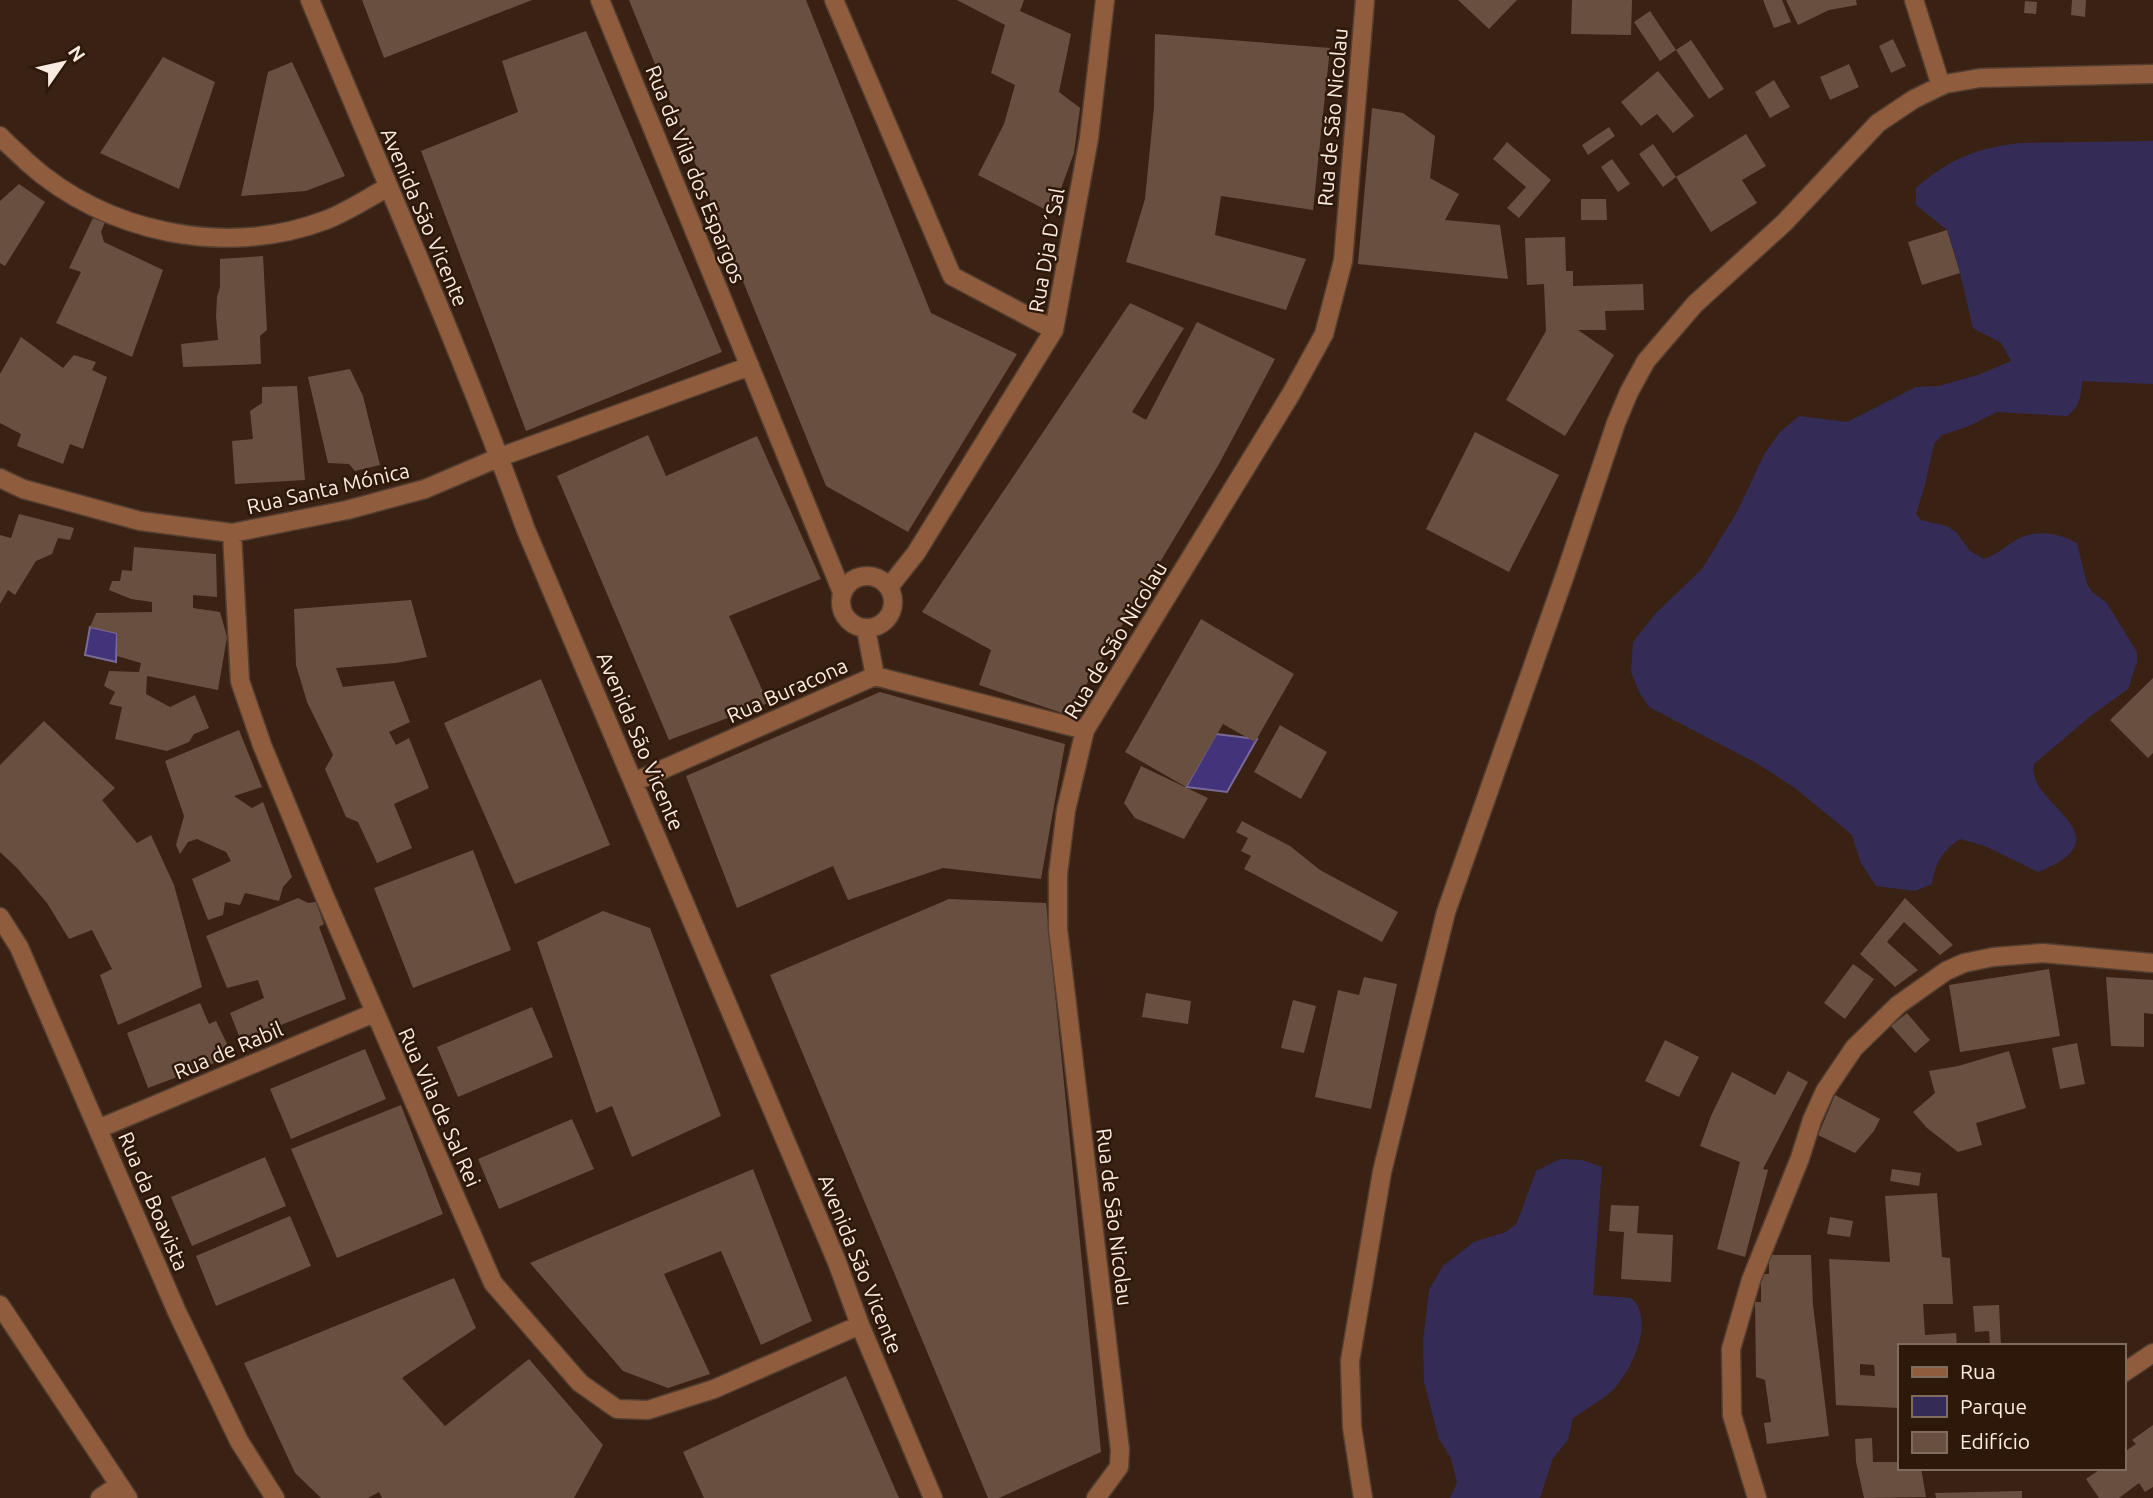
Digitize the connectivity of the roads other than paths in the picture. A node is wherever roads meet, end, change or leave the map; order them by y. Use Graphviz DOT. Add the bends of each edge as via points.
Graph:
graph roads {
  1 [pos="310,0"];
  2 [pos="600,0"];
  3 [pos="834,0"];
  4 [pos="1105,0"];
  5 [pos="1365,0"];
  6 [pos="1914,0"];
  7 [pos="2153,74"];
  8 [pos="1941,86"];
  9 [pos="0,135"];
  10 [pos="388,187"];
  11 [pos="1054,330"];
  12 [pos="750,366"];
  13 [pos="500,457"];
  14 [pos="0,478"];
  15 [pos="232,533"];
  16 [pos="889,587"];
  17 [pos="842,592"];
  18 [pos="866,629"];
  19 [pos="875,676"];
  20 [pos="1085,730"];
  21 [pos="634,782"];
  22 [pos="0,917"];
  23 [pos="2153,963"];
  24 [pos="374,1013"];
  25 [pos="98,1129"];
  26 [pos="0,1305"];
  27 [pos="860,1325"];
  28 [pos="2153,1353"];
  29 [pos="2125,1372"];
  30 [pos="123,1492"];
  31 [pos="100,1498"];
  32 [pos="275,1498"];
  33 [pos="933,1498"];
  34 [pos="1096,1498"];
  35 [pos="1363,1498"];
  36 [pos="1758,1498"];
  1 -- 10 [label="street, Avenida São Vicente"];
  2 -- 12 [label="street, Rua da Vila dos Espargos"];
  3 -- 11 [label="street" via="953,276"];
  4 -- 11 [label="street, Rua Dja D´Sal" via="1089,138"];
  5 -- 20 [label="street, Rua de São Nicolau" via="1343,261 1324,334"];
  6 -- 8 [label="street"];
  7 -- 8 [label="street" via="1980,78"];
  8 -- 35 [label="street" via="1878,123 1784,223 1695,304 1646,361 1616,423 1446,912 1382,1172 1350,1360 1352,1427"];
  9 -- 10 [label="street" via="48,181 89,205 166,232 212,238 270,234 327,220"];
  10 -- 13 [label="street, Avenida São Vicente"];
  11 -- 16 [label="street, Rua Dja D´Sal" via="916,553"];
  12 -- 13 [label="street, Rua Santa Mónica"];
  12 -- 17 [label="street, Rua da Vila dos Espargos"];
  13 -- 15 [label="street, Rua Santa Mónica" via="425,489"];
  13 -- 21 [label="street, Avenida São Vicente" via="526,530"];
  14 -- 15 [label="street, Rua Santa Mónica" via="23,489 140,521"];
  15 -- 24 [label="street, Rua Vila de Sal Rei" via="240,681 262,745"];
  16 -- 17 [label="street" via="868,576 853,579"];
  16 -- 18 [label="street" via="892,612 881,624"];
  17 -- 18 [label="street" via="844,616"];
  18 -- 19 [label="street"];
  19 -- 20 [label="street, Rua Buracona"];
  19 -- 21 [label="street, Rua Buracona"];
  20 -- 34 [label="street, Rua de São Nicolau" via="1066,810 1058,874 1058,929 1118,1423 1119,1467"];
  21 -- 27 [label="street, Avenida São Vicente"];
  22 -- 25 [label="street, Rua da Boavista" via="19,947"];
  23 -- 36 [label="street" via="2043,953 1964,963 1898,1005 1854,1048 1812,1120 1751,1280 1731,1349 1732,1415"];
  24 -- 25 [label="street, Rua de Rabil"];
  24 -- 27 [label="street, Rua Vila de Sal Rei" via="493,1283 580,1383 617,1409 649,1410 714,1389"];
  25 -- 32 [label="street, Rua da Boavista" via="194,1348 239,1441"];
  26 -- 30 [label="street"];
  27 -- 33 [label="street, Avenida São Vicente"];
  28 -- 29 [label="street"];
  30 -- 31 [label="street"];
}
